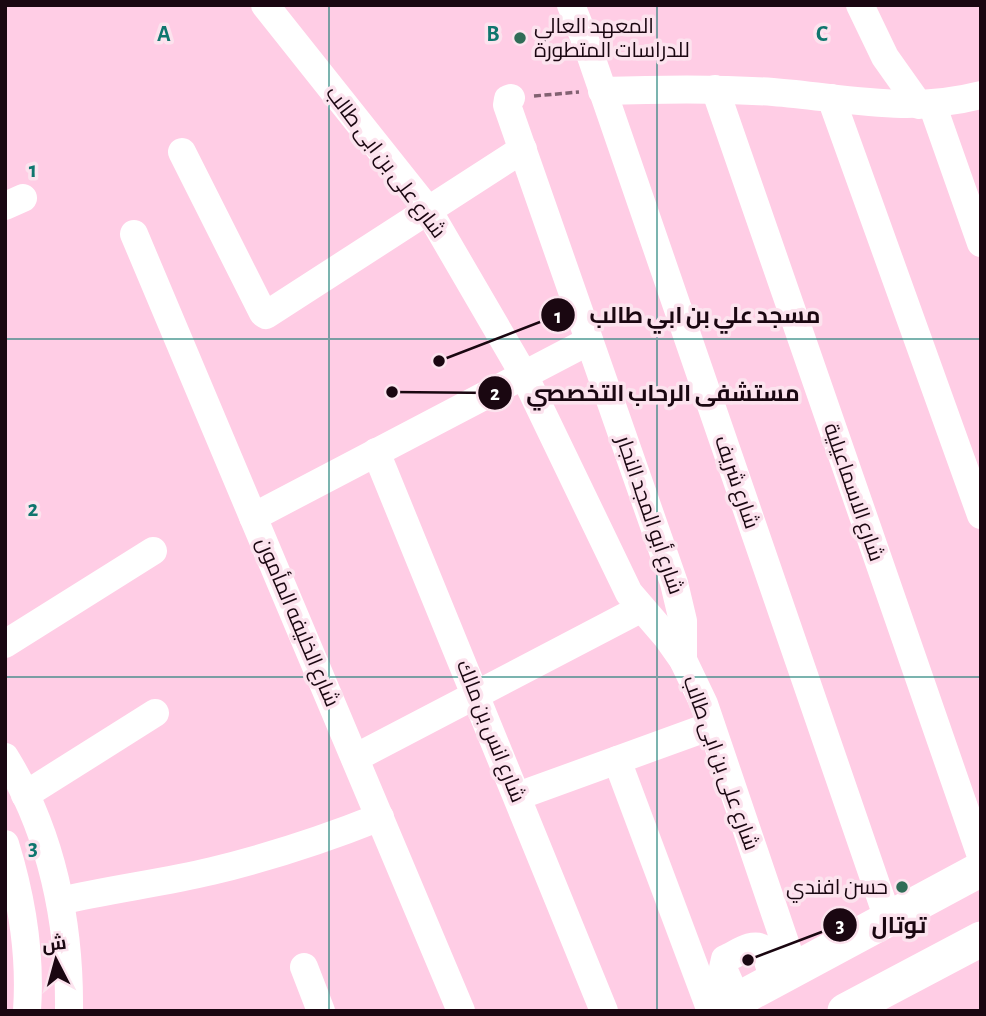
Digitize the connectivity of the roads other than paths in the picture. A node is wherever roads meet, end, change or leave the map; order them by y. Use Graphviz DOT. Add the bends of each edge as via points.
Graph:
graph roads {
  1 [pos="265,5"];
  2 [pos="571,5"];
  3 [pos="860,5"];
  4 [pos="715,89"];
  5 [pos="602,90"];
  6 [pos="981,95"];
  7 [pos="511,98"];
  8 [pos="831,98"];
  9 [pos="925,105"];
  10 [pos="523,149"];
  11 [pos="181,152"];
  12 [pos="428,211"];
  13 [pos="134,234"];
  14 [pos="981,243"];
  15 [pos="589,341"];
  16 [pos="524,375"];
  17 [pos="376,452"];
  18 [pos="981,515"];
  19 [pos="253,517"];
  20 [pos="153,551"];
  21 [pos="640,609"];
  22 [pos="5,644"];
  23 [pos="683,660"];
  24 [pos="476,695"];
  25 [pos="155,713"];
  26 [pos="712,726"];
  27 [pos="5,757"];
  28 [pos="355,758"];
  29 [pos="617,760"];
  30 [pos="25,795"];
  31 [pos="517,796"];
  32 [pos="380,817"];
  33 [pos="5,844"];
  34 [pos="981,856"];
  35 [pos="981,869"];
  36 [pos="60,901"];
  37 [pos="13,904"];
  38 [pos="888,919"];
  39 [pos="981,939"];
  40 [pos="303,967"];
  41 [pos="784,975"];
  42 [pos="721,1007"];
  43 [pos="27,1011"];
  44 [pos="69,1011"];
  45 [pos="321,1011"];
  46 [pos="461,1011"];
  47 [pos="604,1011"];
  48 [pos="845,1011"];
  1 -- 12 [label="street, شارع على بن ابى طالب"];
  2 -- 5 [label="street, شارع شريف"];
  3 -- 9 [label="street" via="885,57"];
  4 -- 5 [label="street"];
  4 -- 8 [label="street"];
  4 -- 34 [label="street, شارع الاسماعيلية"];
  5 -- 38 [label="street, شارع شريف"];
  6 -- 9 [label="street"];
  7 -- 10 [label="street, شارع أبو المجد النجار" via="507,105"];
  8 -- 9 [label="street"];
  8 -- 18 [label="street"];
  9 -- 14 [label="street"];
  10 -- 12 [label="street"];
  10 -- 15 [label="street, شارع أبو المجد النجار"];
  11 -- 12 [label="street" via="263,313"];
  12 -- 16 [label="street, شارع على بن ابى طالب"];
  13 -- 19 [label="street, شارع الخليفه المأمون"];
  15 -- 16 [label="street"];
  15 -- 23 [label="street, شارع أبو المجد النجار" via="674,583 682,621"];
  16 -- 17 [label="street"];
  16 -- 21 [label="street, شارع على بن ابى طالب"];
  17 -- 19 [label="street"];
  17 -- 24 [label="street, شارع انس بن مالك"];
  19 -- 28 [label="street, شارع الخليفه المأمون"];
  20 -- 22 [label="street"];
  21 -- 23 [label="street, شارع على بن ابى طالب"];
  21 -- 24 [label="street"];
  23 -- 26 [label="street, شارع على بن ابى طالب"];
  24 -- 28 [label="street"];
  24 -- 31 [label="street, شارع انس بن مالك"];
  25 -- 30 [label="street"];
  26 -- 29 [label="street"];
  26 -- 41 [label="street, شارع على بن ابى طالب"];
  27 -- 30 [label="street"];
  28 -- 32 [label="street, شارع الخليفه المأمون"];
  29 -- 31 [label="street"];
  29 -- 42 [label="street"];
  30 -- 36 [label="street"];
  31 -- 47 [label="street, شارع انس بن مالك"];
  32 -- 36 [label="street" via="313,844 262,858"];
  32 -- 46 [label="street, شارع الخليفه المأمون"];
  33 -- 37 [label="street"];
  35 -- 38 [label="main road"];
  36 -- 44 [label="street"];
  37 -- 43 [label="street" via="28,955"];
  38 -- 41 [label="main road"];
  39 -- 48 [label="main road"];
  40 -- 45 [label="street"];
  41 -- 42 [label="main road"];
}
